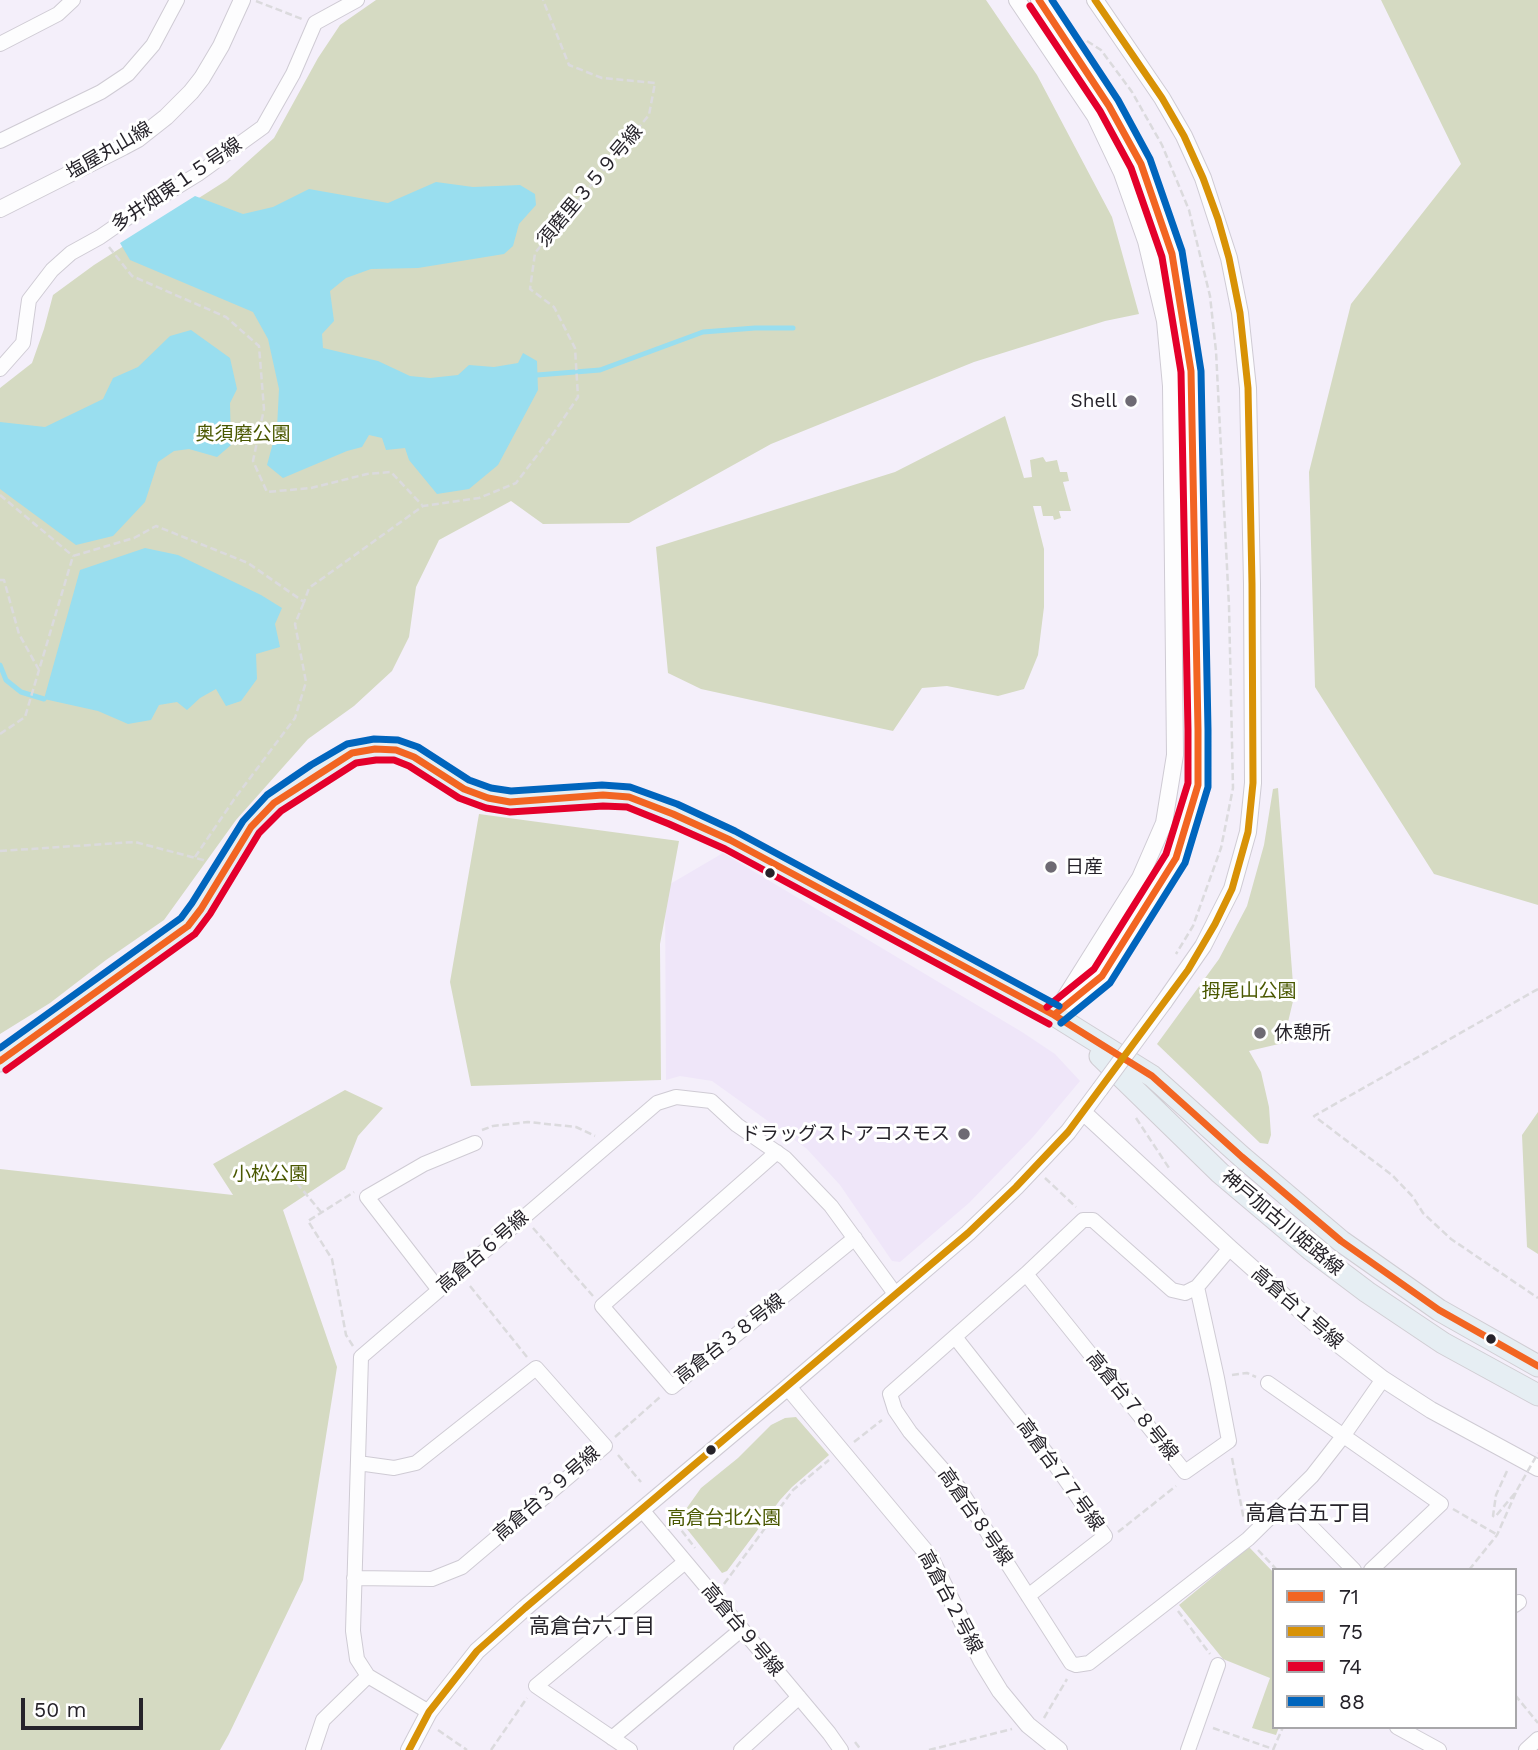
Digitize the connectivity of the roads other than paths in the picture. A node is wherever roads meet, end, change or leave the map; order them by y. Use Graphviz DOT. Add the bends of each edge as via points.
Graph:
graph roads {
  1 [pos="73,0"];
  2 [pos="177,0"];
  3 [pos="242,0"];
  4 [pos="1017,0"];
  5 [pos="1039,0"];
  6 [pos="1095,0"];
  7 [pos="350,2"];
  8 [pos="0,44"];
  9 [pos="0,142"];
  10 [pos="0,209"];
  11 [pos="0,369"];
  12 [pos="1054,1015"];
  13 [pos="0,1060"];
  14 [pos="1083,1112"];
  15 [pos="474,1138"];
  16 [pos="777,1152"];
  17 [pos="855,1238"];
  18 [pos="1230,1248"];
  19 [pos="1026,1274"];
  20 [pos="1197,1287"];
  21 [pos="439,1290"];
  22 [pos="896,1295"];
  23 [pos="955,1336"];
  24 [pos="1538,1366"];
  25 [pos="1383,1379"];
  26 [pos="1268,1383"];
  27 [pos="788,1387"];
  28 [pos="1538,1395"];
  29 [pos="1344,1435"];
  30 [pos="358,1463"];
  31 [pos="1538,1468"];
  32 [pos="1287,1502"];
  33 [pos="642,1510"];
  34 [pos="685,1562"];
  35 [pos="1352,1568"];
  36 [pos="1373,1568"];
  37 [pos="354,1578"];
  38 [pos="1028,1596"];
  39 [pos="742,1629"];
  40 [pos="1218,1665"];
  41 [pos="368,1676"];
  42 [pos="799,1697"];
  43 [pos="429,1713"];
  44 [pos="1401,1729"];
  45 [pos="612,1738"];
  46 [pos="1538,1739"];
  47 [pos="313,1750"];
  48 [pos="409,1750"];
  49 [pos="630,1750"];
  50 [pos="741,1750"];
  51 [pos="841,1750"];
  52 [pos="1059,1750"];
  53 [pos="1188,1750"];
  54 [pos="1439,1750"];
  55 [pos="1526,1750"];
  1 -- 8 [label="street" via="58,14"];
  2 -- 9 [label="street" via="153,45 128,74 102,92"];
  3 -- 10 [label="street, 塩屋丸山線" via="202,78 166,117 130,143"];
  4 -- 12 [label="street" via="1095,116 1122,173 1146,241 1165,321 1171,386 1175,755 1164,823 1140,878"];
  5 -- 12 [label="street" via="1141,164 1172,254 1191,371 1198,716 1198,785 1176,858 1102,976"];
  6 -- 14 [label="street, bridge" via="1184,136 1229,258 1248,388 1253,783 1248,832 1232,889 1203,946"];
  7 -- 11 [label="street, 多井畑東１５号線" via="315,23 264,127 52,270 29,300 23,343"];
  12 -- 13 [label="main road, 神戸加古川姫路線" via="730,840 673,814 629,797 488,799 414,757 375,749 352,753 274,803 251,827 188,926"];
  12 -- 24 [label="main road, 神戸加古川姫路線" via="1152,1076 1341,1241 1439,1310"];
  12 -- 28 [label="main road, 神戸加古川姫路線" via="1220,1173 1310,1249 1443,1343"];
  14 -- 18 [label="street, 高倉台１号線"];
  14 -- 22 [label="street" via="1016,1187"];
  15 -- 21 [label="street" via="367,1197"];
  16 -- 17 [label="street, 高倉台６号線" via="831,1206"];
  16 -- 17 [label="street, 高倉台３８号線" via="602,1306 672,1387"];
  16 -- 21 [label="street, 高倉台６号線" via="711,1101 676,1097 657,1103"];
  17 -- 22 [label="street, 高倉台６号線"];
  18 -- 20 [label="street"];
  18 -- 25 [label="street, 高倉台１号線"];
  19 -- 20 [label="street" via="1083,1220 1093,1220 1172,1290 1185,1293"];
  19 -- 20 [label="street, 高倉台７８号線" via="1185,1472 1229,1441"];
  19 -- 23 [label="street"];
  21 -- 30 [label="street, 高倉台６号線" via="361,1357"];
  22 -- 27 [label="street"];
  23 -- 38 [label="street, 高倉台８号線" via="890,1394 910,1432 959,1488"];
  23 -- 38 [label="street, 高倉台７７号線" via="1105,1536"];
  25 -- 29 [label="street"];
  25 -- 31 [label="street, 高倉台１号線"];
  26 -- 29 [label="street"];
  27 -- 33 [label="street"];
  27 -- 52 [label="street, 高倉台２号線" via="930,1557 1000,1691 1028,1725"];
  29 -- 32 [label="street"];
  29 -- 36 [label="street" via="1441,1504"];
  30 -- 37 [label="street"];
  30 -- 37 [label="street, 高倉台３９号線" via="394,1468 416,1463 536,1367 605,1446 462,1567 432,1579"];
  32 -- 35 [label="street"];
  32 -- 38 [label="street, 高倉台８号線" via="1248,1539 1089,1663 1071,1663"];
  33 -- 34 [label="street, 高倉台９号線"];
  33 -- 43 [label="street" via="477,1651"];
  34 -- 39 [label="street, 高倉台９号線"];
  34 -- 45 [label="street" via="537,1686"];
  37 -- 41 [label="street" via="353,1631 358,1659"];
  39 -- 42 [label="street, 高倉台９号線"];
  39 -- 45 [label="street"];
  40 -- 53 [label="street"];
  41 -- 43 [label="street"];
  41 -- 47 [label="street" via="323,1720"];
  42 -- 50 [label="street"];
  42 -- 51 [label="street, 高倉台９号線"];
  43 -- 48 [label="street"];
  44 -- 54 [label="street"];
  45 -- 49 [label="street"];
  46 -- 55 [label="street"];
}
